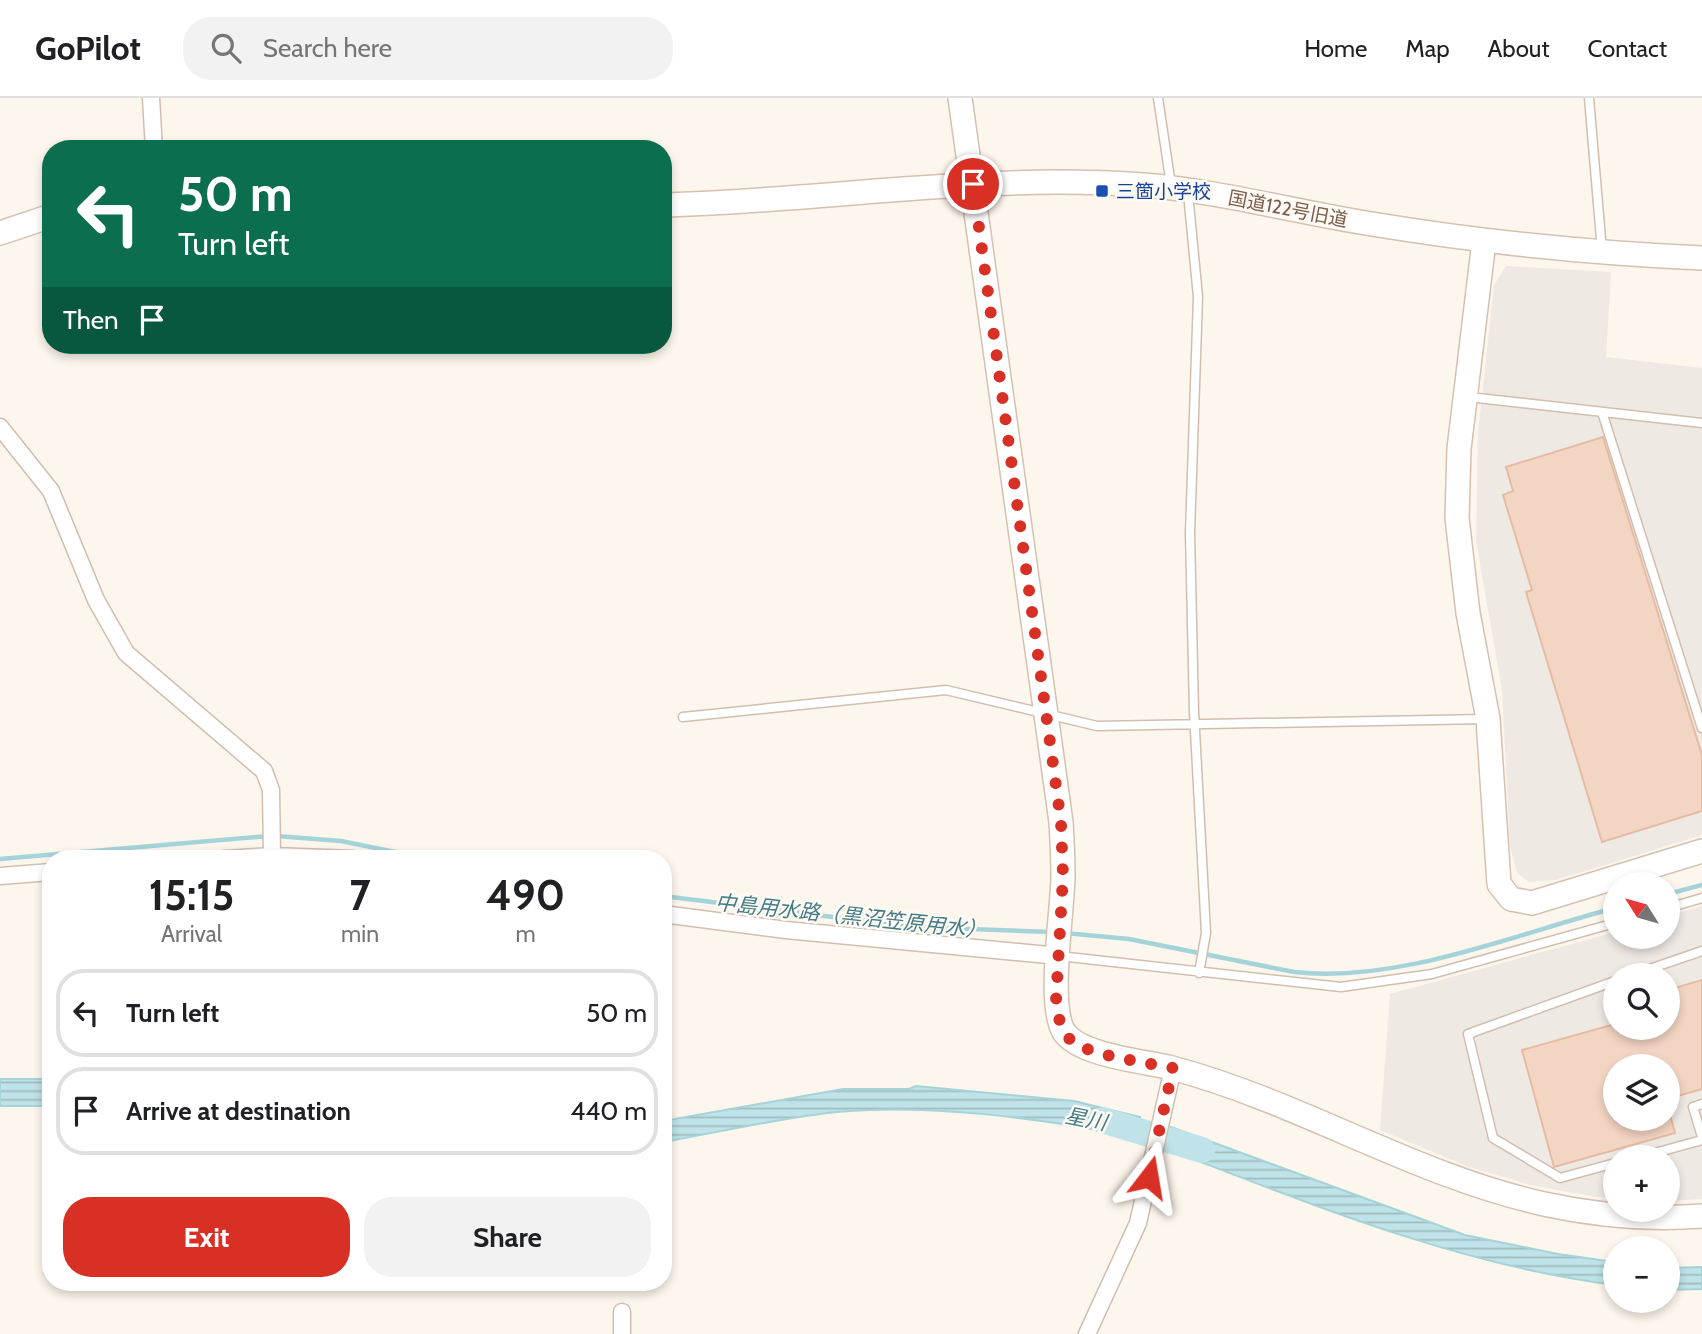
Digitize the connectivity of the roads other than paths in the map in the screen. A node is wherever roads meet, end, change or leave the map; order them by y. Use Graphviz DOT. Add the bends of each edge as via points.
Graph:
graph roads {
  1 [pos="151,98"];
  2 [pos="960,98"];
  3 [pos="1158,98"];
  4 [pos="1589,98"];
  5 [pos="153,140"];
  6 [pos="973,184"];
  7 [pos="1180,189"];
  8 [pos="672,204"];
  9 [pos="42,219"];
  10 [pos="0,233"];
  11 [pos="1484,241"];
  12 [pos="1602,254"];
  13 [pos="1702,258"];
  14 [pos="1466,397"];
  15 [pos="1602,412"];
  16 [pos="1702,423"];
  17 [pos="0,427"];
  18 [pos="1047,716"];
  19 [pos="683,717"];
  20 [pos="1488,719"];
  21 [pos="1196,725"];
  22 [pos="1702,729"];
  23 [pos="272,850"];
  24 [pos="1702,851"];
  25 [pos="42,873"];
  26 [pos="0,876"];
  27 [pos="1702,898"];
  28 [pos="1680,904"];
  29 [pos="672,915"];
  30 [pos="1603,926"];
  31 [pos="1060,941"];
  32 [pos="1702,951"];
  33 [pos="1667,963"];
  34 [pos="1200,968"];
  35 [pos="1603,985"];
  36 [pos="1173,1068"];
  37 [pos="1702,1104"];
  38 [pos="1702,1139"];
  39 [pos="1680,1145"];
  40 [pos="1603,1166"];
  41 [pos="1702,1216"];
  42 [pos="622,1312"];
  43 [pos="622,1334"];
  44 [pos="1087,1334"];
  1 -- 5 [label="street"];
  2 -- 6 [label="street"];
  3 -- 7 [label="lane"];
  4 -- 12 [label="lane"];
  6 -- 7 [label="street, 国道122号旧道" via="1072,182"];
  6 -- 8 [label="street, 国道122号旧道"];
  6 -- 18 [label="street"];
  7 -- 11 [label="street, 国道122号旧道"];
  7 -- 21 [label="lane" via="1198,298 1190,533"];
  9 -- 10 [label="street"];
  11 -- 12 [label="street, 国道122号旧道"];
  11 -- 14 [label="street"];
  12 -- 13 [label="street, 国道122号旧道"];
  14 -- 15 [label="lane"];
  14 -- 20 [label="street" via="1458,472 1459,540"];
  15 -- 16 [label="lane"];
  15 -- 22 [label="lane"];
  17 -- 23 [label="street" via="58,504 96,600 126,653 264,771 271,790"];
  18 -- 19 [label="lane" via="946,690"];
  18 -- 21 [label="lane" via="1097,726"];
  18 -- 31 [label="street" via="1061,822"];
  20 -- 21 [label="lane"];
  20 -- 24 [label="street" via="1496,874 1511,899 1532,903"];
  21 -- 34 [label="lane" via="1206,933"];
  25 -- 26 [label="street"];
  27 -- 28 [label="lane"];
  29 -- 31 [label="street" via="786,930"];
  30 -- 34 [label="lane" via="1432,974 1341,988"];
  31 -- 34 [label="lane" via="1132,962"];
  31 -- 36 [label="street" via="1056,1001 1069,1037 1077,1045"];
  32 -- 33 [label="lane"];
  35 -- 40 [label="lane" via="1468,1034 1493,1138 1560,1178"];
  36 -- 41 [label="street" via="1503,1194 1592,1213"];
  36 -- 44 [label="street" via="1134,1232"];
  37 -- 38 [label="lane" via="1693,1107"];
  38 -- 39 [label="lane"];
  42 -- 43 [label="street"];
}
